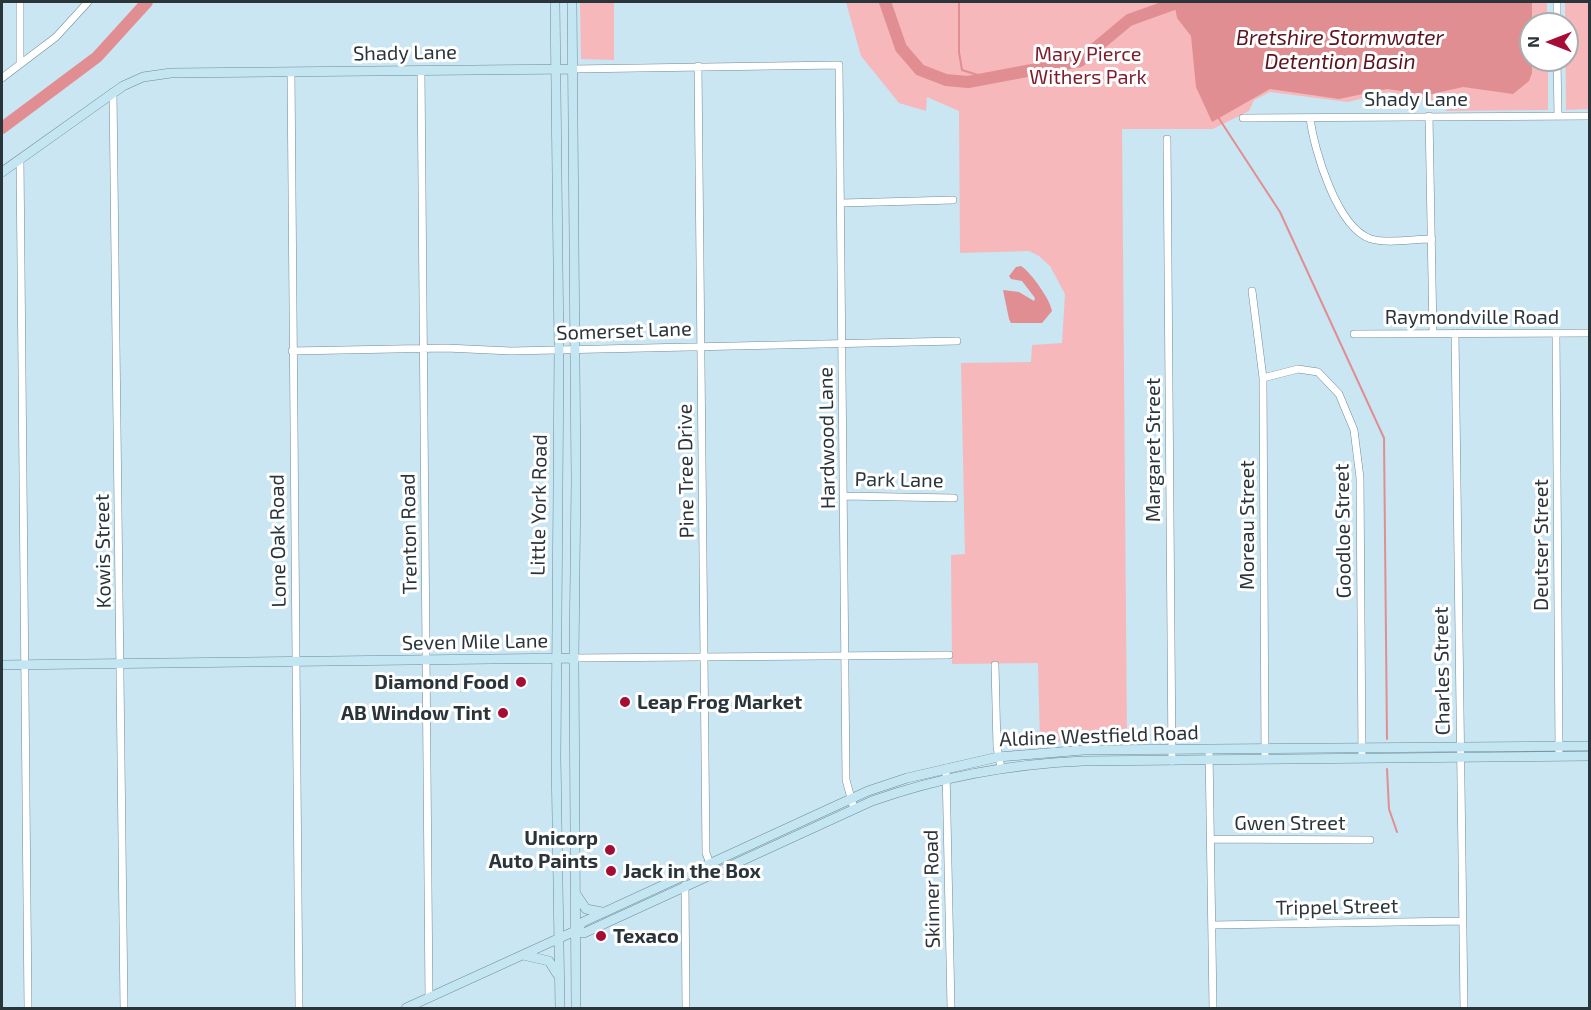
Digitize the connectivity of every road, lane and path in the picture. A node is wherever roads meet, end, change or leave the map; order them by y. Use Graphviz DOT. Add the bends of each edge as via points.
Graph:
graph roads {
  1 [pos="20,2"];
  2 [pos="88,2"];
  3 [pos="555,2"];
  4 [pos="572,2"];
  5 [pos="21,64"];
  6 [pos="839,65"];
  7 [pos="698,66"];
  8 [pos="555,69"];
  9 [pos="573,69"];
  10 [pos="421,71"];
  11 [pos="1557,72"];
  12 [pos="291,73"];
  13 [pos="2,78"];
  14 [pos="113,92"];
  15 [pos="1429,116"];
  16 [pos="1558,116"];
  17 [pos="1590,116"];
  18 [pos="1243,118"];
  19 [pos="1310,118"];
  20 [pos="1167,139"];
  21 [pos="20,159"];
  22 [pos="2,172"];
  23 [pos="953,200"];
  24 [pos="842,203"];
  25 [pos="1432,238"];
  26 [pos="1252,291"];
  27 [pos="1455,333"];
  28 [pos="1556,333"];
  29 [pos="1590,333"];
  30 [pos="1354,334"];
  31 [pos="1433,334"];
  32 [pos="957,341"];
  33 [pos="843,343"];
  34 [pos="701,345"];
  35 [pos="423,348"];
  36 [pos="559,349"];
  37 [pos="576,349"];
  38 [pos="292,351"];
  39 [pos="1263,378"];
  40 [pos="844,496"];
  41 [pos="954,498"];
  42 [pos="846,655"];
  43 [pos="949,655"];
  44 [pos="704,657"];
  45 [pos="574,658"];
  46 [pos="557,659"];
  47 [pos="296,661"];
  48 [pos="428,661"];
  49 [pos="121,663"];
  50 [pos="26,664"];
  51 [pos="2,665"];
  52 [pos="995,666"];
  53 [pos="1460,746"];
  54 [pos="1559,746"];
  55 [pos="1590,746"];
  56 [pos="1361,747"];
  57 [pos="1265,749"];
  58 [pos="1084,750"];
  59 [pos="1172,750"];
  60 [pos="1209,750"];
  61 [pos="1559,756"];
  62 [pos="1590,756"];
  63 [pos="998,757"];
  64 [pos="1460,757"];
  65 [pos="1362,758"];
  66 [pos="1266,759"];
  67 [pos="1209,760"];
  68 [pos="1083,761"];
  69 [pos="1172,761"];
  70 [pos="976,762"];
  71 [pos="946,768"];
  72 [pos="1001,768"];
  73 [pos="978,772"];
  74 [pos="946,779"];
  75 [pos="850,799"];
  76 [pos="854,809"];
  77 [pos="1211,839"];
  78 [pos="1370,840"];
  79 [pos="709,864"];
  80 [pos="714,874"];
  81 [pos="682,876"];
  82 [pos="685,887"];
  83 [pos="576,892"];
  84 [pos="607,911"];
  85 [pos="1462,921"];
  86 [pos="1212,925"];
  87 [pos="575,931"];
  88 [pos="559,938"];
  89 [pos="520,954"];
  90 [pos="560,983"];
  91 [pos="429,998"];
  92 [pos="28,1008"];
  93 [pos="124,1008"];
  94 [pos="299,1008"];
  95 [pos="406,1008"];
  96 [pos="560,1008"];
  97 [pos="576,1008"];
  98 [pos="686,1008"];
  99 [pos="951,1008"];
  100 [pos="1214,1008"];
  101 [pos="1464,1008"];
  1 -- 5 [label="street"];
  2 -- 5 [label="street" via="56,37"];
  3 -- 8 [label="main road, Little York Road"];
  4 -- 9 [label="main road, Little York Road"];
  5 -- 13 [label="street"];
  6 -- 7 [label="street, Shady Lane"];
  6 -- 24 [label="street, Hardwood Lane"];
  7 -- 9 [label="street, Shady Lane"];
  7 -- 34 [label="street, Pine Tree Drive"];
  8 -- 9 [label="main road, Shady Lane"];
  8 -- 10 [label="main road, Shady Lane"];
  8 -- 36 [label="main road, Little York Road"];
  9 -- 37 [label="main road, Little York Road"];
  10 -- 12 [label="main road, Shady Lane"];
  10 -- 35 [label="street, Trenton Road"];
  11 -- 16 [label="street"];
  12 -- 14 [label="main road, Shady Lane" via="171,73 143,77"];
  12 -- 38 [label="street, Lone Oak Road"];
  14 -- 21 [label="main road, Shady Lane"];
  14 -- 49 [label="street, Kowis Street"];
  15 -- 16 [label="street, Shady Lane"];
  15 -- 19 [label="street, Shady Lane"];
  15 -- 25 [label="street"];
  16 -- 17 [label="street, Shady Lane"];
  18 -- 19 [label="street, Shady Lane"];
  19 -- 25 [label="street" via="1317,155 1353,227 1375,240"];
  20 -- 59 [label="street, Margaret Street"];
  21 -- 22 [label="main road, Shady Lane"];
  21 -- 50 [label="street"];
  23 -- 24 [label="street"];
  24 -- 33 [label="street, Hardwood Lane"];
  25 -- 31 [label="street"];
  26 -- 39 [label="street, Moreau Street"];
  27 -- 28 [label="street, Raymondville Road"];
  27 -- 31 [label="street, Raymondville Road"];
  27 -- 53 [label="street, Charles Street"];
  28 -- 29 [label="street, Raymondville Road"];
  28 -- 54 [label="street, Deutser Street"];
  30 -- 31 [label="street, Raymondville Road"];
  32 -- 33 [label="street, Somerset Lane"];
  33 -- 34 [label="street, Somerset Lane"];
  33 -- 40 [label="street, Hardwood Lane"];
  34 -- 37 [label="street, Somerset Lane"];
  34 -- 44 [label="street, Pine Tree Drive"];
  35 -- 36 [label="street, Somerset Lane"];
  35 -- 38 [label="street, Somerset Lane"];
  35 -- 48 [label="street, Trenton Road"];
  36 -- 37 [label="street, Somerset Lane"];
  36 -- 46 [label="main road, Little York Road"];
  37 -- 45 [label="main road, Little York Road"];
  38 -- 47 [label="street, Lone Oak Road"];
  39 -- 56 [label="street, Goodloe Street" via="1298,369 1318,372 1339,394 1354,430 1360,478"];
  39 -- 57 [label="street, Moreau Street"];
  40 -- 41 [label="street, Park Lane"];
  40 -- 42 [label="street, Hardwood Lane"];
  42 -- 43 [label="street, Seven Mile Lane"];
  42 -- 44 [label="street, Seven Mile Lane"];
  42 -- 75 [label="street, Hardwood Lane" via="846,780"];
  44 -- 45 [label="street, Seven Mile Lane"];
  44 -- 79 [label="street, Pine Tree Drive"];
  45 -- 46 [label="main road, Seven Mile Lane"];
  45 -- 83 [label="main road, Little York Road"];
  46 -- 48 [label="main road, Seven Mile Lane"];
  46 -- 88 [label="main road, Little York Road"];
  47 -- 48 [label="main road, Seven Mile Lane"];
  47 -- 49 [label="main road, Seven Mile Lane"];
  47 -- 94 [label="street, Lone Oak Road"];
  48 -- 91 [label="street, Trenton Road"];
  49 -- 50 [label="main road, Seven Mile Lane"];
  49 -- 93 [label="street, Kowis Street"];
  50 -- 51 [label="main road, Seven Mile Lane"];
  50 -- 92 [label="street"];
  52 -- 63 [label="street"];
  53 -- 54 [label="main road, Aldine Westfield Road"];
  53 -- 56 [label="main road, Aldine Westfield Road"];
  53 -- 64 [label="street, Charles Street"];
  54 -- 55 [label="main road, Aldine Westfield Road"];
  54 -- 61 [label="street, Deutser Street"];
  56 -- 57 [label="main road, Aldine Westfield Road"];
  56 -- 65 [label="street, Goodloe Street"];
  57 -- 60 [label="main road, Aldine Westfield Road"];
  57 -- 66 [label="street, Moreau Street"];
  58 -- 59 [label="main road, Aldine Westfield Road"];
  58 -- 63 [label="main road, Aldine Westfield Road"];
  58 -- 68 [label="main road"];
  59 -- 60 [label="main road, Aldine Westfield Road"];
  59 -- 69 [label="street, Margaret Street"];
  60 -- 67 [label="street"];
  61 -- 62 [label="main road, Aldine Westfield Road"];
  61 -- 64 [label="main road, Aldine Westfield Road"];
  63 -- 70 [label="main road, Aldine Westfield Road"];
  63 -- 72 [label="street"];
  64 -- 65 [label="main road, Aldine Westfield Road"];
  64 -- 85 [label="street, Charles Street"];
  65 -- 66 [label="main road, Aldine Westfield Road"];
  66 -- 67 [label="main road, Aldine Westfield Road"];
  67 -- 69 [label="main road, Aldine Westfield Road"];
  67 -- 77 [label="street"];
  68 -- 69 [label="main road, Aldine Westfield Road"];
  68 -- 72 [label="main road, Aldine Westfield Road"];
  70 -- 71 [label="main road, Aldine Westfield Road"];
  70 -- 73 [label="main road"];
  71 -- 74 [label="street, Skinner Road"];
  71 -- 75 [label="main road, Aldine Westfield Road"];
  72 -- 73 [label="main road, Aldine Westfield Road"];
  73 -- 74 [label="main road, Aldine Westfield Road"];
  74 -- 76 [label="main road, Aldine Westfield Road"];
  74 -- 99 [label="street, Skinner Road"];
  75 -- 76 [label="street, Hardwood Lane"];
  75 -- 79 [label="main road, Aldine Westfield Road"];
  76 -- 80 [label="main road, Aldine Westfield Road"];
  77 -- 78 [label="street, Gwen Street"];
  77 -- 86 [label="street"];
  79 -- 80 [label="street, Pine Tree Drive"];
  79 -- 81 [label="main road, Aldine Westfield Road"];
  80 -- 82 [label="main road, Aldine Westfield Road"];
  81 -- 82 [label="street"];
  81 -- 84 [label="main road, Aldine Westfield Road"];
  82 -- 87 [label="main road, Aldine Westfield Road" via="584,933"];
  82 -- 98 [label="street"];
  83 -- 84 [label="main road" via="586,909"];
  83 -- 87 [label="main road, Little York Road"];
  84 -- 87 [label="main road, Aldine Westfield Road" via="583,922"];
  85 -- 86 [label="street, Trippel Street"];
  85 -- 101 [label="street, Charles Street"];
  86 -- 100 [label="street"];
  87 -- 88 [label="main road, Aldine Westfield Road"];
  87 -- 97 [label="main road, Little York Road"];
  88 -- 89 [label="main road, Aldine Westfield Road"];
  88 -- 90 [label="main road, Little York Road"];
  89 -- 90 [label="main road" via="549,961 556,968"];
  89 -- 91 [label="main road, Aldine Westfield Road"];
  90 -- 96 [label="main road, Little York Road"];
  91 -- 95 [label="main road, Aldine Westfield Road"];
}
